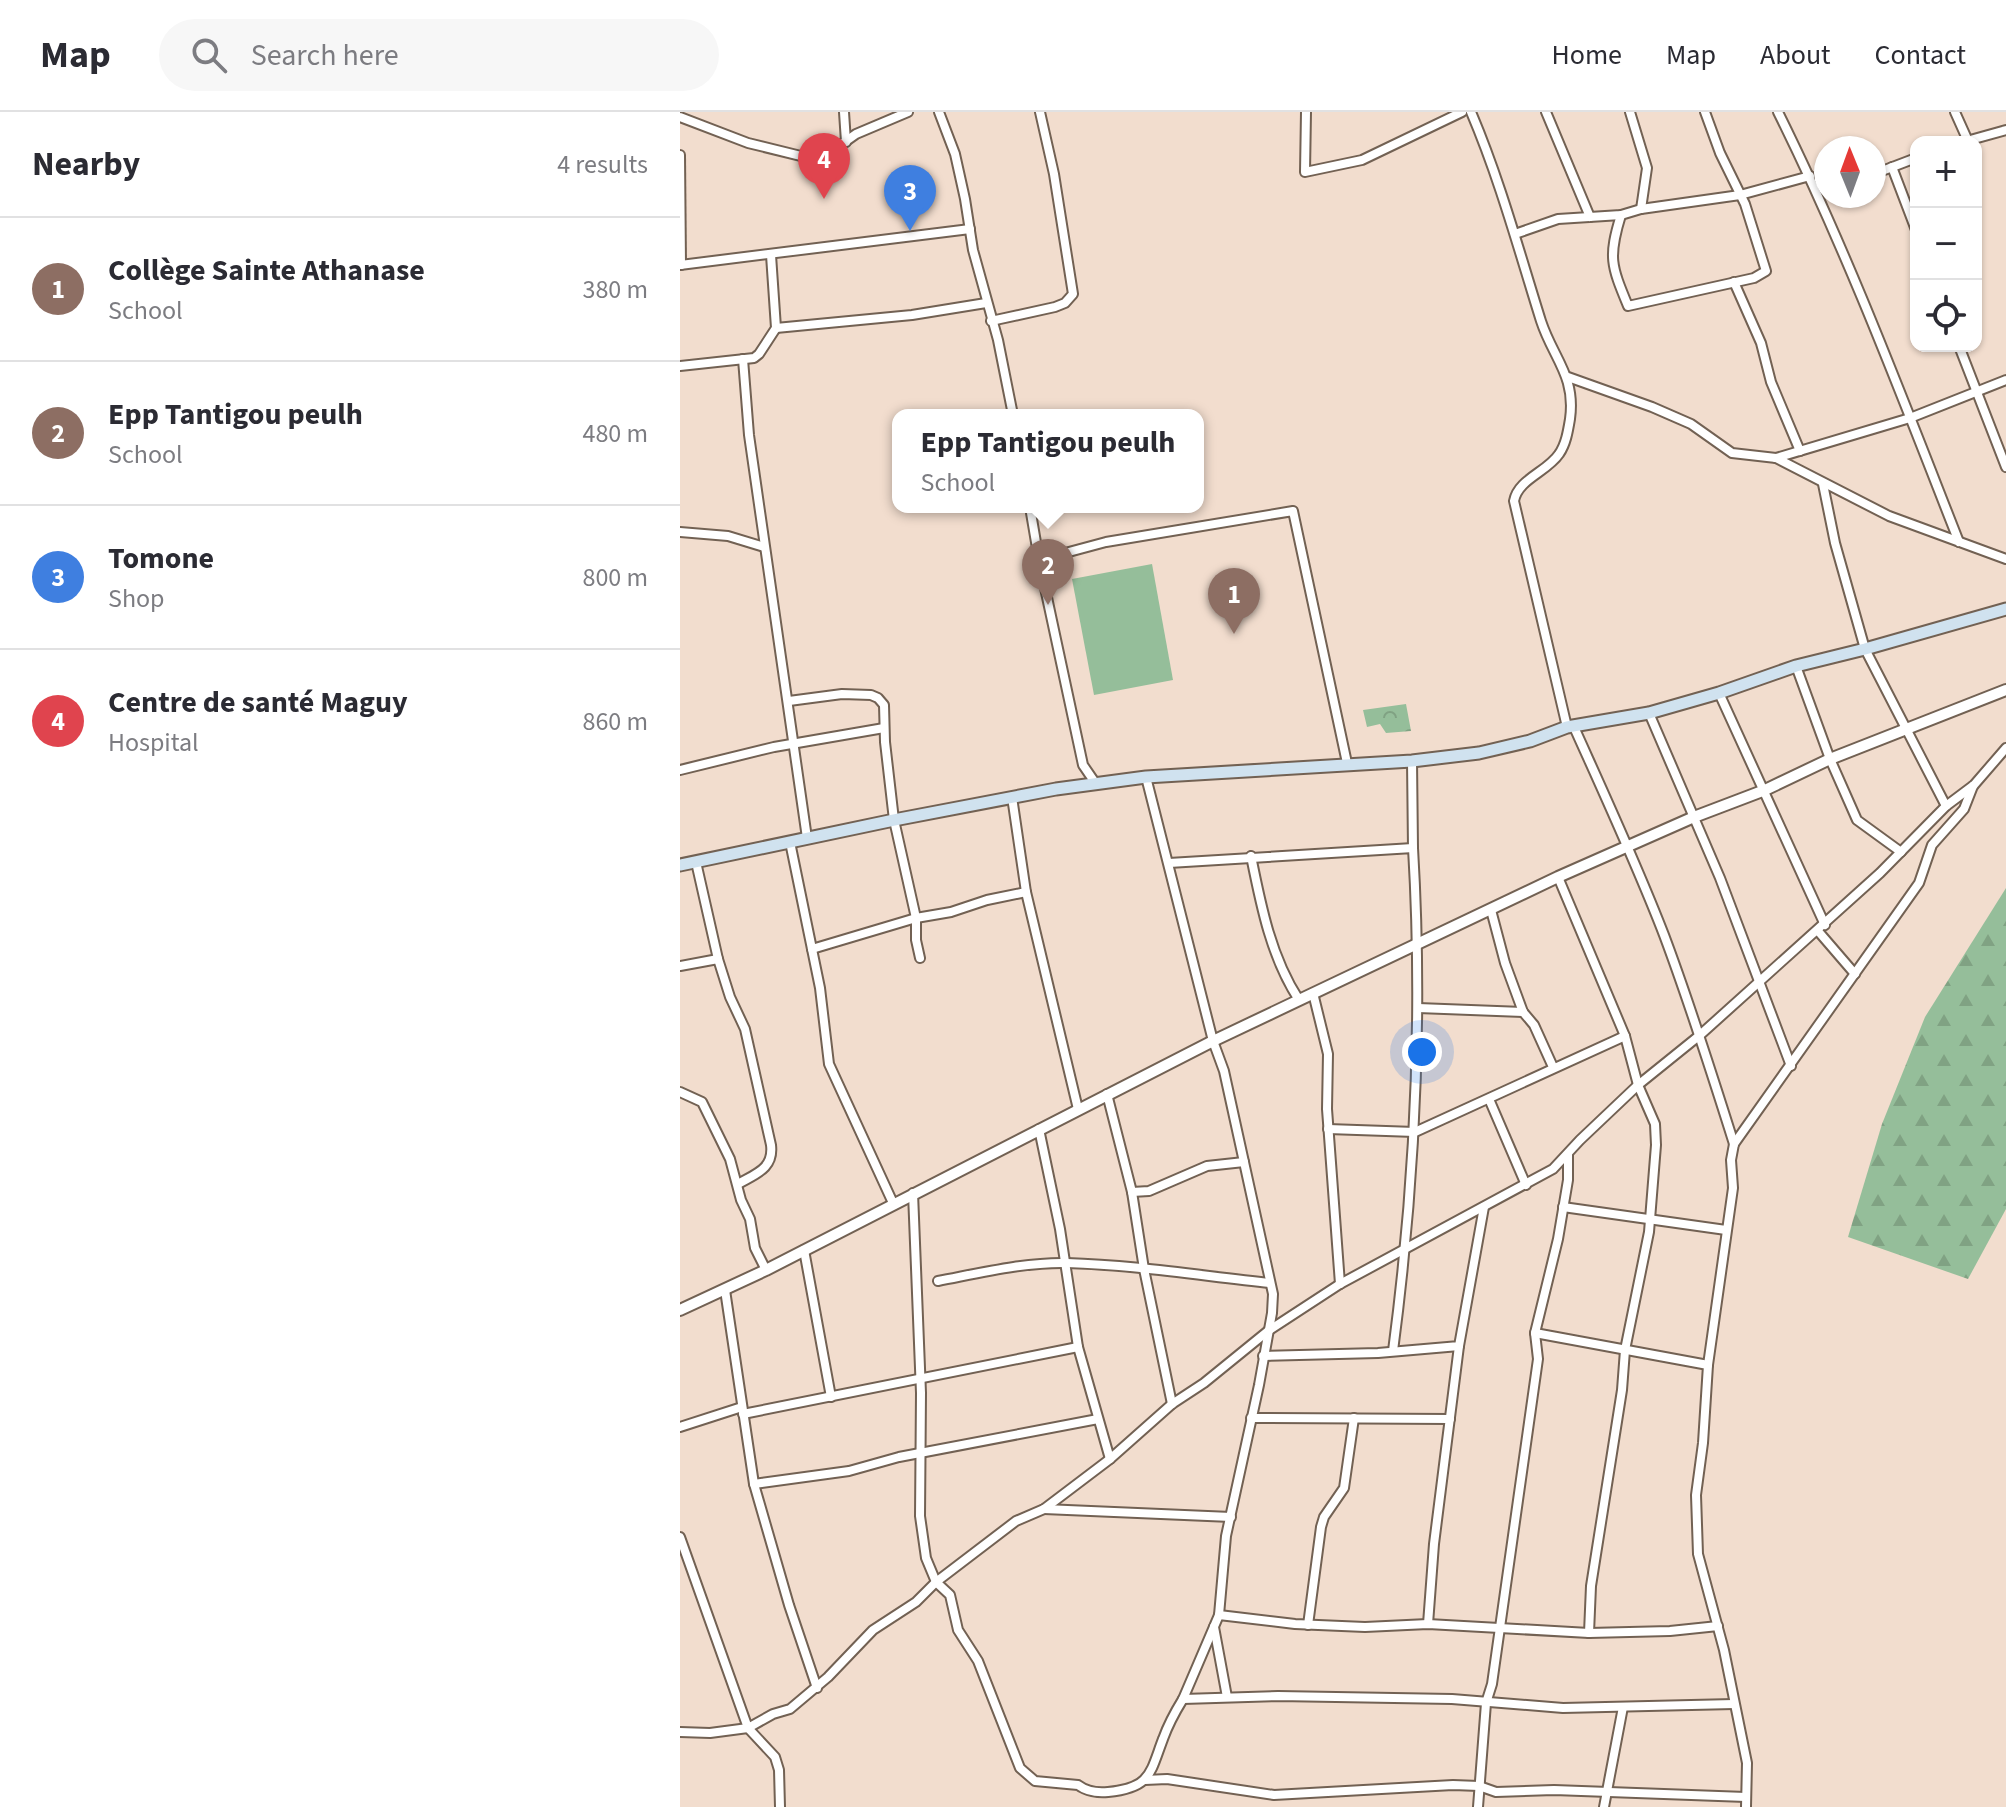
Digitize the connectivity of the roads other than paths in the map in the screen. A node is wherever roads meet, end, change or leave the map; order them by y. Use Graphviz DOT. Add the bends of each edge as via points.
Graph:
graph roads {
  1 [pos="844,112"];
  2 [pos="908,112"];
  3 [pos="939,112"];
  4 [pos="1040,112"];
  5 [pos="1306,112"];
  6 [pos="1462,112"];
  7 [pos="1471,112"];
  8 [pos="1546,112"];
  9 [pos="1630,112"];
  10 [pos="1705,112"];
  11 [pos="1778,112"];
  12 [pos="1955,112"];
  13 [pos="691,116"];
  14 [pos="680,117"];
  15 [pos="680,125"];
  16 [pos="2006,130"];
  17 [pos="1964,136"];
  18 [pos="1982,137"];
  19 [pos="846,142"];
  20 [pos="680,155"];
  21 [pos="1910,160"];
  22 [pos="1892,167"];
  23 [pos="1886,169"];
  24 [pos="1810,176"];
  25 [pos="1814,183"];
  26 [pos="1740,195"];
  27 [pos="1827,208"];
  28 [pos="1641,209"];
  29 [pos="1910,214"];
  30 [pos="1621,215"];
  31 [pos="1590,217"];
  32 [pos="970,229"];
  33 [pos="1515,234"];
  34 [pos="771,255"];
  35 [pos="681,265"];
  36 [pos="1734,282"];
  37 [pos="986,303"];
  38 [pos="991,321"];
  39 [pos="776,328"];
  40 [pos="1961,352"];
  41 [pos="743,359"];
  42 [pos="680,366"];
  43 [pos="1568,377"];
  44 [pos="2006,380"];
  45 [pos="1976,391"];
  46 [pos="1012,409"];
  47 [pos="1910,418"];
  48 [pos="1800,451"];
  49 [pos="1776,458"];
  50 [pos="2006,467"];
  51 [pos="1823,484"];
  52 [pos="1031,513"];
  53 [pos="680,532"];
  54 [pos="1959,542"];
  55 [pos="764,547"];
  56 [pos="2006,559"];
  57 [pos="1039,560"];
  58 [pos="2006,609"];
  59 [pos="1865,649"];
  60 [pos="1796,666"];
  61 [pos="2006,690"];
  62 [pos="1719,693"];
  63 [pos="789,701"];
  64 [pos="1649,713"];
  65 [pos="1571,727"];
  66 [pos="884,728"];
  67 [pos="1908,729"];
  68 [pos="794,744"];
  69 [pos="2006,748"];
  70 [pos="1830,759"];
  71 [pos="1412,761"];
  72 [pos="1347,763"];
  73 [pos="680,770"];
  74 [pos="1146,777"];
  75 [pos="1096,784"];
  76 [pos="1974,785"];
  77 [pos="1765,790"];
  78 [pos="1012,797"];
  79 [pos="1946,806"];
  80 [pos="1694,817"];
  81 [pos="894,820"];
  82 [pos="807,838"];
  83 [pos="790,842"];
  84 [pos="1628,846"];
  85 [pos="1413,848"];
  86 [pos="1901,852"];
  87 [pos="1251,856"];
  88 [pos="696,862"];
  89 [pos="1169,863"];
  90 [pos="680,865"];
  91 [pos="1558,877"];
  92 [pos="1026,892"];
  93 [pos="1491,910"];
  94 [pos="916,918"];
  95 [pos="1821,928"];
  96 [pos="1419,943"];
  97 [pos="812,949"];
  98 [pos="920,958"];
  99 [pos="718,959"];
  100 [pos="680,966"];
  101 [pos="1855,974"];
  102 [pos="1761,981"];
  103 [pos="1313,993"];
  104 [pos="1299,1000"];
  105 [pos="1418,1008"];
  106 [pos="1523,1012"];
  107 [pos="1700,1035"];
  108 [pos="1625,1036"];
  109 [pos="1213,1041"];
  110 [pos="1791,1066"];
  111 [pos="1553,1067"];
  112 [pos="1638,1085"];
  113 [pos="680,1092"];
  114 [pos="1107,1094"];
  115 [pos="1489,1099"];
  116 [pos="1078,1109"];
  117 [pos="1039,1129"];
  118 [pos="1328,1129"];
  119 [pos="1415,1132"];
  120 [pos="1734,1144"];
  121 [pos="1568,1154"];
  122 [pos="1244,1162"];
  123 [pos="738,1184"];
  124 [pos="1526,1185"];
  125 [pos="1132,1192"];
  126 [pos="913,1193"];
  127 [pos="893,1203"];
  128 [pos="1484,1207"];
  129 [pos="1563,1207"];
  130 [pos="1650,1219"];
  131 [pos="1726,1230"];
  132 [pos="1407,1248"];
  133 [pos="804,1250"];
  134 [pos="1064,1262"];
  135 [pos="1144,1269"];
  136 [pos="766,1270"];
  137 [pos="938,1281"];
  138 [pos="1270,1283"];
  139 [pos="1340,1284"];
  140 [pos="725,1290"];
  141 [pos="683,1305"];
  142 [pos="1268,1331"];
  143 [pos="1535,1333"];
  144 [pos="1459,1346"];
  145 [pos="1078,1347"];
  146 [pos="1625,1350"];
  147 [pos="1393,1351"];
  148 [pos="1263,1356"];
  149 [pos="1708,1365"];
  150 [pos="920,1380"];
  151 [pos="831,1397"];
  152 [pos="1172,1404"];
  153 [pos="742,1410"];
  154 [pos="1251,1418"];
  155 [pos="1354,1418"];
  156 [pos="1098,1419"];
  157 [pos="1450,1419"];
  158 [pos="680,1427"];
  159 [pos="920,1453"];
  160 [pos="1110,1459"];
  161 [pos="754,1484"];
  162 [pos="1044,1509"];
  163 [pos="1231,1517"];
  164 [pos="680,1537"];
  165 [pos="936,1582"];
  166 [pos="1219,1615"];
  167 [pos="1428,1624"];
  168 [pos="1308,1625"];
  169 [pos="1213,1626"];
  170 [pos="1718,1626"];
  171 [pos="1498,1627"];
  172 [pos="1589,1633"];
  173 [pos="817,1688"];
  174 [pos="1227,1697"];
  175 [pos="1183,1699"];
  176 [pos="1486,1703"];
  177 [pos="1734,1704"];
  178 [pos="1623,1707"];
  179 [pos="748,1728"];
  180 [pos="680,1732"];
  181 [pos="1155,1765"];
  182 [pos="1167,1779"];
  183 [pos="1145,1780"];
  184 [pos="1479,1786"];
  185 [pos="1606,1794"];
  186 [pos="1746,1797"];
  187 [pos="780,1807"];
  188 [pos="1478,1807"];
  189 [pos="1604,1807"];
  190 [pos="1746,1807"];
  1 -- 19 [label="street"];
  2 -- 19 [label="street"];
  3 -- 32 [label="street" via="955,154"];
  4 -- 38 [label="street" via="1073,294 1055,307"];
  5 -- 6 [label="street" via="1305,172 1362,160"];
  7 -- 33 [label="street"];
  8 -- 31 [label="street"];
  9 -- 28 [label="street" via="1647,168"];
  10 -- 26 [label="street"];
  11 -- 24 [label="street"];
  12 -- 17 [label="street"];
  13 -- 14 [label="street"];
  13 -- 19 [label="street" via="748,143 804,158 825,156"];
  14 -- 15 [label="street"];
  16 -- 18 [label="street"];
  20 -- 35 [label="street"];
  21 -- 22 [label="street"];
  22 -- 23 [label="street"];
  22 -- 29 [label="street"];
  24 -- 25 [label="street"];
  24 -- 26 [label="street"];
  26 -- 28 [label="street"];
  26 -- 36 [label="street" via="1766,271"];
  27 -- 47 [label="street"];
  28 -- 30 [label="street"];
  30 -- 31 [label="street"];
  30 -- 36 [label="street" via="1611,258 1628,306"];
  31 -- 33 [label="street" via="1558,219"];
  32 -- 34 [label="street"];
  32 -- 37 [label="street"];
  33 -- 43 [label="street" via="1543,326"];
  34 -- 35 [label="street"];
  34 -- 39 [label="street"];
  36 -- 48 [label="street"];
  37 -- 38 [label="street"];
  37 -- 39 [label="street"];
  38 -- 46 [label="street"];
  39 -- 41 [label="street" via="759,354"];
  40 -- 45 [label="street"];
  41 -- 42 [label="street"];
  41 -- 55 [label="street"];
  43 -- 49 [label="street" via="1680,419 1732,453"];
  43 -- 65 [label="street" via="1570,418 1560,452 1520,487 1514,501"];
  44 -- 45 [label="street"];
  45 -- 47 [label="street"];
  45 -- 50 [label="street"];
  47 -- 48 [label="street"];
  47 -- 54 [label="street"];
  48 -- 49 [label="street"];
  49 -- 51 [label="street"];
  51 -- 54 [label="street"];
  51 -- 59 [label="street"];
  52 -- 57 [label="street"];
  53 -- 55 [label="street" via="728,536"];
  54 -- 56 [label="street"];
  55 -- 63 [label="street"];
  57 -- 72 [label="street" via="1106,542 1293,511"];
  57 -- 75 [label="street" via="1083,765"];
  58 -- 59 [label="main road"];
  59 -- 60 [label="main road"];
  59 -- 67 [label="street"];
  60 -- 62 [label="main road"];
  60 -- 70 [label="street"];
  61 -- 67 [label="street"];
  62 -- 64 [label="main road"];
  62 -- 77 [label="street"];
  63 -- 66 [label="street" via="871,695 884,705"];
  63 -- 68 [label="street"];
  64 -- 65 [label="main road"];
  64 -- 80 [label="street"];
  65 -- 71 [label="main road" via="1479,753"];
  65 -- 84 [label="street"];
  66 -- 68 [label="street"];
  66 -- 81 [label="street"];
  67 -- 70 [label="street"];
  67 -- 79 [label="street"];
  68 -- 73 [label="street"];
  68 -- 82 [label="street"];
  69 -- 76 [label="street"];
  70 -- 77 [label="street"];
  70 -- 86 [label="street" via="1857,820"];
  71 -- 72 [label="main road"];
  71 -- 85 [label="street"];
  72 -- 74 [label="main road"];
  74 -- 75 [label="main road"];
  74 -- 89 [label="street"];
  75 -- 78 [label="main road"];
  76 -- 79 [label="street"];
  76 -- 101 [label="street" via="1964,809 1932,845 1919,883"];
  77 -- 80 [label="street"];
  77 -- 95 [label="street"];
  78 -- 81 [label="main road"];
  78 -- 92 [label="street"];
  79 -- 86 [label="street"];
  80 -- 84 [label="street"];
  80 -- 102 [label="street"];
  81 -- 82 [label="main road"];
  81 -- 94 [label="street"];
  82 -- 83 [label="main road"];
  83 -- 88 [label="main road"];
  83 -- 97 [label="street"];
  84 -- 91 [label="street"];
  84 -- 107 [label="street"];
  85 -- 87 [label="street"];
  85 -- 96 [label="street"];
  86 -- 95 [label="street"];
  87 -- 89 [label="street"];
  87 -- 104 [label="street" via="1268,932 1284,977"];
  88 -- 90 [label="main road"];
  88 -- 99 [label="street"];
  89 -- 109 [label="street"];
  91 -- 93 [label="street"];
  91 -- 108 [label="street"];
  92 -- 94 [label="street"];
  92 -- 116 [label="street"];
  93 -- 96 [label="street"];
  93 -- 106 [label="street"];
  94 -- 97 [label="street"];
  94 -- 98 [label="street"];
  95 -- 101 [label="street"];
  95 -- 102 [label="street"];
  96 -- 103 [label="street"];
  96 -- 105 [label="street"];
  97 -- 127 [label="street" via="829,1064"];
  99 -- 100 [label="street"];
  99 -- 123 [label="street" via="745,1029 772,1155 767,1167"];
  101 -- 110 [label="street"];
  102 -- 107 [label="street"];
  102 -- 110 [label="street"];
  103 -- 104 [label="street"];
  103 -- 118 [label="street" via="1328,1054"];
  104 -- 109 [label="street"];
  105 -- 106 [label="street"];
  105 -- 119 [label="street"];
  106 -- 111 [label="street"];
  107 -- 112 [label="street"];
  107 -- 120 [label="street"];
  108 -- 111 [label="street"];
  108 -- 112 [label="street"];
  109 -- 114 [label="street"];
  109 -- 122 [label="street"];
  110 -- 120 [label="street"];
  111 -- 115 [label="street"];
  112 -- 121 [label="street"];
  112 -- 130 [label="street" via="1656,1135"];
  113 -- 123 [label="street" via="702,1102"];
  114 -- 116 [label="street"];
  114 -- 125 [label="street"];
  115 -- 119 [label="street"];
  115 -- 124 [label="street"];
  116 -- 117 [label="street"];
  117 -- 126 [label="street"];
  117 -- 134 [label="street"];
  118 -- 119 [label="street"];
  118 -- 139 [label="street"];
  119 -- 132 [label="street"];
  120 -- 131 [label="street"];
  121 -- 124 [label="street"];
  121 -- 129 [label="street"];
  122 -- 125 [label="street" via="1207,1166 1149,1191"];
  122 -- 138 [label="street"];
  123 -- 136 [label="street"];
  124 -- 128 [label="street"];
  125 -- 135 [label="street"];
  126 -- 127 [label="street"];
  126 -- 150 [label="street"];
  127 -- 133 [label="street"];
  128 -- 132 [label="street"];
  128 -- 144 [label="street"];
  129 -- 130 [label="street"];
  129 -- 143 [label="street"];
  130 -- 131 [label="street"];
  130 -- 146 [label="street"];
  131 -- 149 [label="street"];
  132 -- 139 [label="street"];
  132 -- 147 [label="street"];
  133 -- 136 [label="street"];
  133 -- 151 [label="street"];
  134 -- 135 [label="street"];
  134 -- 137 [label="street"];
  134 -- 145 [label="street"];
  135 -- 138 [label="street"];
  135 -- 152 [label="street"];
  136 -- 140 [label="street"];
  138 -- 142 [label="street"];
  139 -- 142 [label="street"];
  140 -- 141 [label="street"];
  140 -- 153 [label="street"];
  142 -- 148 [label="street"];
  142 -- 152 [label="street"];
  143 -- 146 [label="street"];
  143 -- 171 [label="street" via="1538,1359"];
  144 -- 147 [label="street"];
  144 -- 157 [label="street"];
  145 -- 150 [label="street"];
  145 -- 156 [label="street"];
  146 -- 149 [label="street"];
  146 -- 172 [label="street"];
  147 -- 148 [label="street"];
  148 -- 154 [label="street"];
  149 -- 170 [label="street" via="1697,1535"];
  150 -- 151 [label="street"];
  150 -- 159 [label="street"];
  151 -- 153 [label="street"];
  152 -- 160 [label="street"];
  153 -- 158 [label="street"];
  153 -- 161 [label="street"];
  154 -- 155 [label="street"];
  154 -- 163 [label="street"];
  155 -- 157 [label="street"];
  155 -- 168 [label="street" via="1344,1488 1321,1527"];
  156 -- 159 [label="street"];
  156 -- 160 [label="street"];
  157 -- 167 [label="street"];
  159 -- 161 [label="street" via="849,1471"];
  159 -- 165 [label="street" via="922,1538"];
  160 -- 162 [label="street"];
  161 -- 173 [label="street"];
  162 -- 163 [label="street"];
  162 -- 165 [label="street" via="1016,1521"];
  163 -- 166 [label="street"];
  164 -- 179 [label="street"];
  165 -- 173 [label="street" via="873,1630"];
  165 -- 183 [label="street" via="950,1595 958,1630 978,1661 1020,1768 1035,1781 1103,1792 1126,1790"];
  166 -- 168 [label="street"];
  166 -- 169 [label="street"];
  167 -- 168 [label="street"];
  167 -- 171 [label="street"];
  169 -- 174 [label="street"];
  169 -- 175 [label="street"];
  170 -- 172 [label="street"];
  170 -- 177 [label="street"];
  171 -- 172 [label="street"];
  171 -- 176 [label="street"];
  173 -- 179 [label="street" via="790,1709"];
  174 -- 175 [label="street"];
  174 -- 176 [label="street"];
  175 -- 181 [label="street"];
  176 -- 178 [label="street"];
  176 -- 184 [label="street"];
  177 -- 178 [label="street"];
  177 -- 186 [label="street" via="1747,1763"];
  178 -- 185 [label="street"];
  179 -- 180 [label="street"];
  179 -- 187 [label="street" via="775,1757"];
  181 -- 182 [label="street"];
  181 -- 183 [label="street"];
  182 -- 183 [label="street"];
  182 -- 184 [label="street" via="1274,1795"];
  184 -- 185 [label="street" via="1496,1792"];
  184 -- 188 [label="street"];
  185 -- 186 [label="street"];
  185 -- 189 [label="street"];
  186 -- 190 [label="street"];
}
